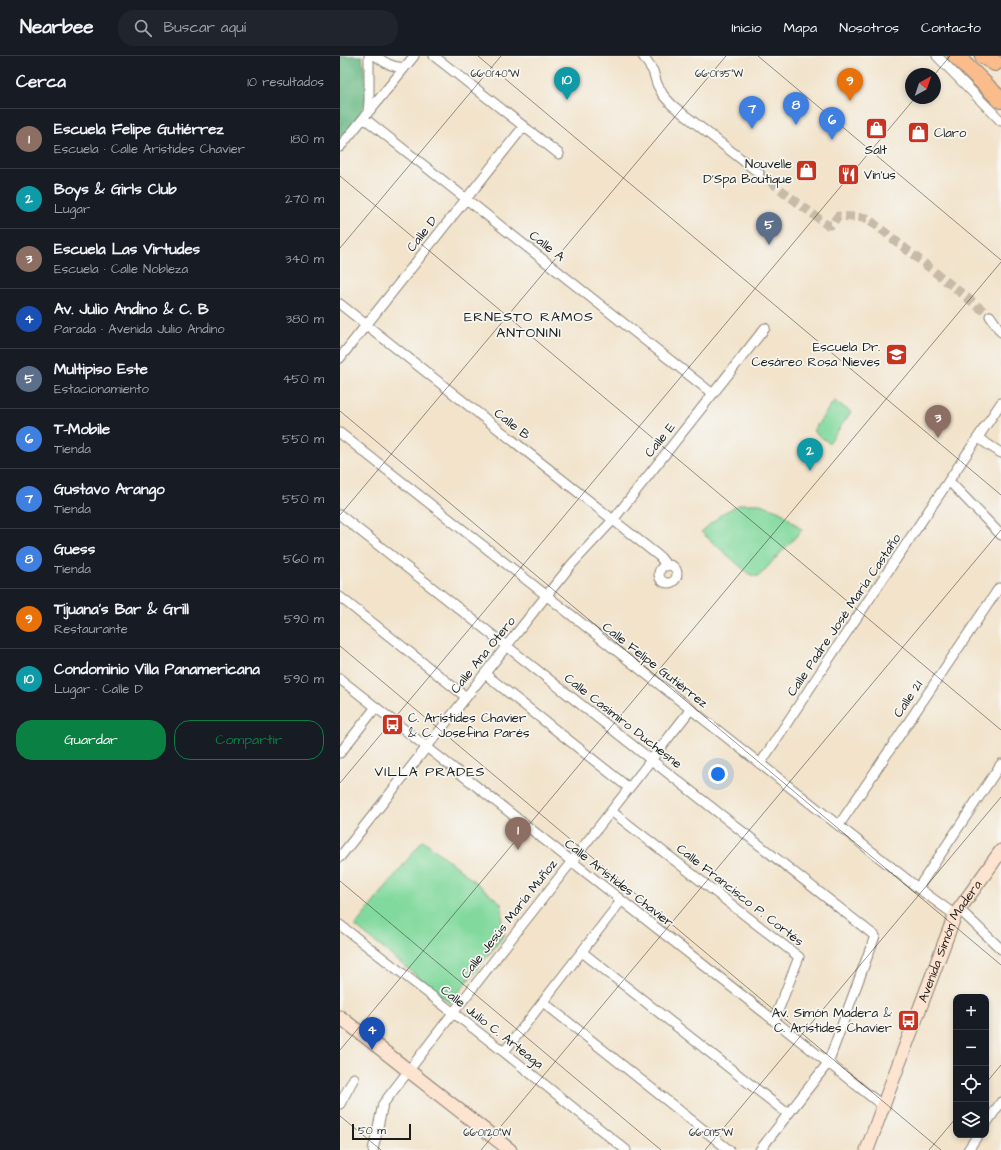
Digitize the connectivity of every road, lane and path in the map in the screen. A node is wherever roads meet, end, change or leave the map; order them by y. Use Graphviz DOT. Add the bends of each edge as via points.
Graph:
graph roads {
  1 [pos="369,56"];
  2 [pos="376,56"];
  3 [pos="414,56"];
  4 [pos="434,56"];
  5 [pos="643,56"];
  6 [pos="937,56"];
  7 [pos="956,56"];
  8 [pos="404,68"];
  9 [pos="1001,100"];
  10 [pos="366,115"];
  11 [pos="1001,121"];
  12 [pos="524,126"];
  13 [pos="340,147"];
  14 [pos="559,154"];
  15 [pos="759,173"];
  16 [pos="467,199"];
  17 [pos="340,304"];
  18 [pos="1001,321"];
  19 [pos="367,326"];
  20 [pos="765,328"];
  21 [pos="1001,332"];
  22 [pos="340,358"];
  23 [pos="713,394"];
  24 [pos="1001,403"];
  25 [pos="340,434"];
  26 [pos="978,438"];
  27 [pos="1001,453"];
  28 [pos="949,481"];
  29 [pos="340,515"];
  30 [pos="613,520"];
  31 [pos="1001,535"];
  32 [pos="572,564"];
  33 [pos="666,566"];
  34 [pos="999,588"];
  35 [pos="546,596"];
  36 [pos="340,597"];
  37 [pos="506,646"];
  38 [pos="485,674"];
  39 [pos="340,679"];
  40 [pos="466,696"];
  41 [pos="376,707"];
  42 [pos="691,710"];
  43 [pos="426,747"];
  44 [pos="340,753"];
  45 [pos="651,760"];
  46 [pos="760,764"];
  47 [pos="1001,764"];
  48 [pos="629,788"];
  49 [pos="611,811"];
  50 [pos="839,825"];
  51 [pos="1001,851"];
  52 [pos="340,857"];
  53 [pos="571,861"];
  54 [pos="918,888"];
  55 [pos="621,901"];
  56 [pos="957,912"];
  57 [pos="340,925"];
  58 [pos="1000,946"];
  59 [pos="582,952"];
  60 [pos="543,1002"];
  61 [pos="452,1013"];
  62 [pos="340,1017"];
  63 [pos="774,1021"];
  64 [pos="504,1052"];
  65 [pos="828,1063"];
  66 [pos="409,1070"];
  67 [pos="354,1078"];
  68 [pos="1001,1102"];
  69 [pos="340,1104"];
  70 [pos="882,1106"];
  71 [pos="788,1114"];
  72 [pos="989,1120"];
  73 [pos="976,1138"];
  74 [pos="373,1150"];
  75 [pos="510,1150"];
  76 [pos="626,1150"];
  77 [pos="729,1150"];
  78 [pos="760,1150"];
  79 [pos="867,1150"];
  80 [pos="968,1150"];
  1 -- 10 [label="street" via="369,102"];
  2 -- 8 [label="street" via="388,64"];
  3 -- 8 [label="street"];
  4 -- 12 [label="street"];
  5 -- 15 [label="street" via="653,71 663,95 672,105"];
  6 -- 11 [label="street"];
  7 -- 9 [label="highway"];
  8 -- 10 [label="street"];
  10 -- 13 [label="street"];
  10 -- 16 [label="street, Calle A"];
  12 -- 14 [label="street"];
  12 -- 16 [label="street, Calle D"];
  16 -- 19 [label="street, Calle D"];
  16 -- 23 [label="street, Calle A"];
  17 -- 19 [label="street, Calle B"];
  18 -- 21 [label="street" via="990,316"];
  19 -- 22 [label="street, Calle D"];
  19 -- 30 [label="street, Calle B"];
  20 -- 23 [label="street, Calle E"];
  23 -- 30 [label="street, Calle E"];
  24 -- 26 [label="street, Calle Padre José María Castaño"];
  25 -- 35 [label="street, Calle Felipe Gutiérrez"];
  26 -- 27 [label="street"];
  26 -- 28 [label="street, Calle Padre José María Castaño"];
  28 -- 31 [label="street"];
  28 -- 46 [label="street, Calle Padre José María Castaño"];
  29 -- 37 [label="street, Calle Casimiro Duchesne"];
  30 -- 32 [label="street, Calle E"];
  30 -- 33 [label="street, Calle B" via="660,557"];
  32 -- 35 [label="street, Calle Ana Otero"];
  34 -- 50 [label="street, Calle 21"];
  35 -- 37 [label="street, Calle Ana Otero"];
  35 -- 42 [label="street, Calle Felipe Gutiérrez"];
  36 -- 40 [label="street"];
  37 -- 38 [label="street, Calle Ana Otero"];
  37 -- 45 [label="street, Calle Casimiro Duchesne"];
  38 -- 40 [label="street, Calle Ana Otero"];
  38 -- 48 [label="street"];
  39 -- 41 [label="street, Calle Arístides Chavier"];
  40 -- 43 [label="street, Calle Ana Otero"];
  41 -- 43 [label="street, Calle Arístides Chavier"];
  41 -- 44 [label="street"];
  42 -- 45 [label="street, Calle Jesús María Muñoz"];
  42 -- 46 [label="street, Calle Felipe Gutiérrez"];
  43 -- 52 [label="street, Calle Ana Otero"];
  43 -- 53 [label="street, Calle Arístides Chavier"];
  45 -- 48 [label="street, Calle Jesús María Muñoz"];
  45 -- 65 [label="street, Calle Casimiro Duchesne" via="875,936"];
  46 -- 50 [label="street, Calle Felipe Gutiérrez"];
  47 -- 54 [label="street"];
  48 -- 49 [label="street, Calle Jesús María Muñoz"];
  49 -- 53 [label="street, Calle Jesús María Muñoz"];
  49 -- 63 [label="street, Calle Francisco P. Cortés" via="798,957"];
  50 -- 54 [label="street, Calle Felipe Gutiérrez"];
  51 -- 56 [label="street, Avenida Simón Madera"];
  53 -- 55 [label="street, Calle Arístides Chavier"];
  53 -- 61 [label="street, Calle Jesús María Muñoz"];
  54 -- 56 [label="street, Calle Felipe Gutiérrez"];
  55 -- 59 [label="street"];
  55 -- 63 [label="street, Calle Arístides Chavier"];
  56 -- 58 [label="street, Calle Felipe Gutiérrez"];
  56 -- 70 [label="street, Avenida Simón Madera"];
  57 -- 61 [label="street, Calle Julio C. Arteaga"];
  59 -- 60 [label="street"];
  59 -- 71 [label="street"];
  60 -- 64 [label="street"];
  60 -- 77 [label="street"];
  61 -- 64 [label="street, Calle Julio C. Arteaga"];
  61 -- 66 [label="street, Calle Jesús María Muñoz"];
  62 -- 66 [label="street"];
  63 -- 65 [label="street, Calle Arístides Chavier"];
  64 -- 76 [label="street, Calle Julio C. Arteaga"];
  65 -- 70 [label="street, Calle Arístides Chavier"];
  65 -- 71 [label="street"];
  66 -- 74 [label="street" via="383,1104"];
  66 -- 75 [label="street"];
  67 -- 69 [label="street"];
  68 -- 72 [label="street"];
  70 -- 79 [label="street, Avenida Simón Madera"];
  71 -- 78 [label="street"];
  73 -- 80 [label="street"];
}
